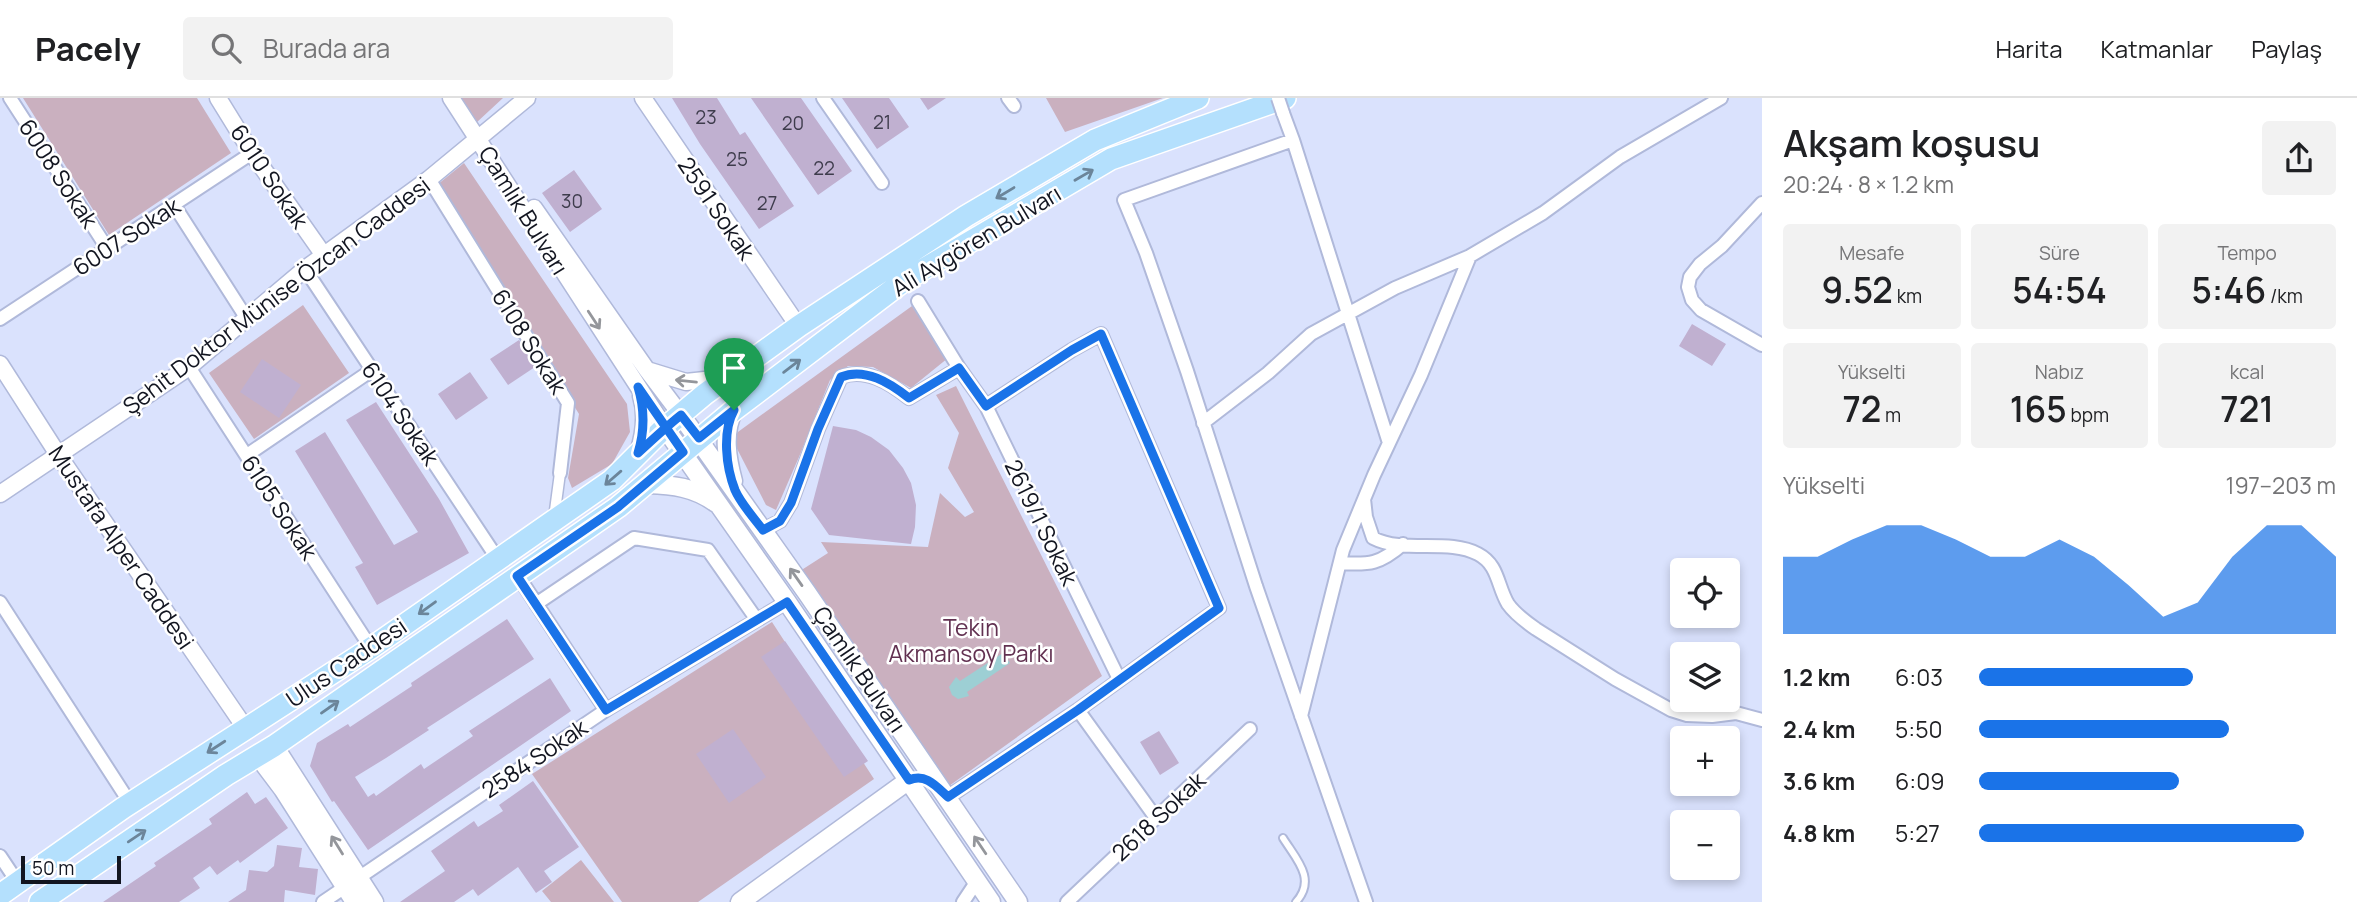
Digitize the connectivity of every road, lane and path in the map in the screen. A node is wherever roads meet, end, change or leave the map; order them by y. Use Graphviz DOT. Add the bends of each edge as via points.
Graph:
graph roads {
  1 [pos="10,98"];
  2 [pos="218,98"];
  3 [pos="451,98"];
  4 [pos="527,98"];
  5 [pos="643,98"];
  6 [pos="823,98"];
  7 [pos="1198,98"];
  8 [pos="1278,98"];
  9 [pos="1721,98"];
  10 [pos="1284,106"];
  11 [pos="479,138"];
  12 [pos="1293,140"];
  13 [pos="252,153"];
  14 [pos="429,179"];
  15 [pos="882,183"];
  16 [pos="1762,203"];
  17 [pos="174,205"];
  18 [pos="107,248"];
  19 [pos="323,254"];
  20 [pos="1470,256"];
  21 [pos="305,269"];
  22 [pos="918,301"];
  23 [pos="1348,314"];
  24 [pos="792,317"];
  25 [pos="0,319"];
  26 [pos="247,319"];
  27 [pos="1762,345"];
  28 [pos="0,364"];
  29 [pos="190,367"];
  30 [pos="959,368"];
  31 [pos="372,370"];
  32 [pos="647,370"];
  33 [pos="726,377"];
  34 [pos="638,387"];
  35 [pos="986,406"];
  36 [pos="734,410"];
  37 [pos="673,421"];
  38 [pos="1203,423"];
  39 [pos="1389,443"];
  40 [pos="691,445"];
  41 [pos="638,453"];
  42 [pos="247,455"];
  43 [pos="59,456"];
  44 [pos="560,473"];
  45 [pos="647,484"];
  46 [pos="736,492"];
  47 [pos="0,494"];
  48 [pos="1364,499"];
  49 [pos="721,506"];
  50 [pos="554,520"];
  51 [pos="763,530"];
  52 [pos="1403,544"];
  53 [pos="497,558"];
  54 [pos="1340,563"];
  55 [pos="517,576"];
  56 [pos="0,601"];
  57 [pos="787,602"];
  58 [pos="536,604"];
  59 [pos="757,620"];
  60 [pos="371,648"];
  61 [pos="1119,679"];
  62 [pos="606,710"];
  63 [pos="1078,710"];
  64 [pos="1301,716"];
  65 [pos="1762,720"];
  66 [pos="246,729"];
  67 [pos="1250,729"];
  68 [pos="266,751"];
  69 [pos="914,788"];
  70 [pos="948,797"];
  71 [pos="130,803"];
  72 [pos="1156,818"];
  73 [pos="1283,838"];
  74 [pos="0,856"];
  75 [pos="976,881"];
  76 [pos="9,889"];
  77 [pos="353,889"];
  78 [pos="748,900"];
  79 [pos="40,902"];
  80 [pos="323,902"];
  81 [pos="374,902"];
  82 [pos="963,902"];
  83 [pos="991,902"];
  84 [pos="1018,902"];
  85 [pos="1067,902"];
  86 [pos="1296,902"];
  87 [pos="1366,902"];
  1 -- 18 [label="street, 6008 Sokak"];
  2 -- 13 [label="street, 6010 Sokak"];
  3 -- 11 [label="street, Çamlık Bulvarı"];
  4 -- 11 [label="street, Şehit Doktor Münise Özcan Caddesi"];
  5 -- 24 [label="street, 2591 Sokak"];
  6 -- 15 [label="street"];
  7 -- 33 [label="main road, Ali Aygören Bulvarı, one-way" via="1095,140 966,216"];
  8 -- 10 [label="street, bridge"];
  9 -- 20 [label="street" via="1620,157 1543,213"];
  10 -- 12 [label="street"];
  36 -- 10 [label="main road, Ali Aygören Bulvarı, one-way" via="905,280 1111,159"];
  11 -- 14 [label="street, Şehit Doktor Münise Özcan Caddesi"];
  11 -- 32 [label="street" via="496,152"];
  11 -- 34 [label="street, Çamlık Bulvarı, one-way"];
  12 -- 23 [label="street"];
  12 -- 38 [label="street" via="1124,200"];
  13 -- 17 [label="street, 6007 Sokak"];
  13 -- 19 [label="street, 6010 Sokak"];
  14 -- 19 [label="street, Şehit Doktor Münise Özcan Caddesi"];
  14 -- 44 [label="street, 6108 Sokak" via="568,403"];
  16 -- 27 [label="street" via="1700,264 1688,287 1701,310"];
  17 -- 18 [label="street, 6007 Sokak"];
  17 -- 26 [label="street"];
  18 -- 25 [label="street, 6007 Sokak"];
  19 -- 21 [label="street, Şehit Doktor Münise Özcan Caddesi"];
  20 -- 23 [label="street"];
  20 -- 39 [label="street"];
  21 -- 26 [label="street, Şehit Doktor Münise Özcan Caddesi"];
  21 -- 31 [label="street, 6104 Sokak"];
  22 -- 30 [label="street, 2619/1 Sokak"];
  23 -- 38 [label="street" via="1311,334"];
  23 -- 39 [label="street"];
  26 -- 29 [label="street, Şehit Doktor Münise Özcan Caddesi"];
  28 -- 43 [label="street, Mustafa Alper Caddesi"];
  29 -- 42 [label="street, 6105 Sokak"];
  29 -- 43 [label="street, Şehit Doktor Münise Özcan Caddesi"];
  30 -- 35 [label="street, 2619/1 Sokak"];
  30 -- 51 [label="street" via="909,398 872,375 853,372 841,377 791,503 780,521"];
  31 -- 42 [label="street"];
  31 -- 53 [label="street, 6104 Sokak"];
  33 -- 32 [label="street, one-way" via="686,382"];
  32 -- 37 [label="street"];
  33 -- 37 [label="main road, Ali Aygören Bulvarı"];
  34 -- 37 [label="street, Çamlık Bulvarı"];
  34 -- 41 [label="street" via="644,418"];
  35 -- 61 [label="street, 2619/1 Sokak"];
  35 -- 61 [label="street" via="1101,334 1219,608"];
  36 -- 40 [label="main road, Ali Aygören Bulvarı"];
  36 -- 46 [label="main road" via="727,427 727,448"];
  37 -- 40 [label="main road"];
  37 -- 41 [label="main road, Ulus Caddesi"];
  38 -- 64 [label="street"];
  39 -- 48 [label="street"];
  40 -- 45 [label="main road, Ulus Caddesi"];
  40 -- 46 [label="main road, Çamlık Bulvarı"];
  40 -- 49 [label="main road"];
  41 -- 50 [label="main road, Ulus Caddesi, one-way" via="612,480"];
  42 -- 60 [label="street, 6105 Sokak"];
  43 -- 47 [label="street, Şehit Doktor Münise Özcan Caddesi"];
  43 -- 66 [label="street, Mustafa Alper Caddesi"];
  44 -- 50 [label="street, 6108 Sokak"];
  45 -- 49 [label="main road" via="682,486"];
  45 -- 55 [label="main road, Ulus Caddesi"];
  46 -- 51 [label="main road, Çamlık Bulvarı"];
  48 -- 52 [label="street" via="1373,538"];
  48 -- 54 [label="street"];
  49 -- 57 [label="main road"];
  50 -- 53 [label="main road, Ulus Caddesi"];
  70 -- 51 [label="main road, Çamlık Bulvarı, one-way"];
  52 -- 54 [label="street" via="1379,562"];
  52 -- 65 [label="street" via="1478,554 1497,574 1507,603 1519,616 1671,710 1687,715 1736,713"];
  53 -- 60 [label="main road, Ulus Caddesi, one-way"];
  54 -- 64 [label="street"];
  55 -- 58 [label="street"];
  68 -- 55 [label="main road, Ulus Caddesi, one-way"];
  56 -- 71 [label="street"];
  57 -- 59 [label="street, 2584 Sokak"];
  57 -- 69 [label="main road"];
  58 -- 59 [label="street" via="634,538 708,550"];
  58 -- 62 [label="street"];
  59 -- 62 [label="street, 2584 Sokak"];
  60 -- 66 [label="main road, Ulus Caddesi"];
  61 -- 63 [label="street"];
  62 -- 77 [label="street, 2584 Sokak"];
  63 -- 70 [label="street"];
  63 -- 72 [label="street"];
  64 -- 87 [label="street"];
  66 -- 71 [label="main road, Ulus Caddesi, one-way"];
  67 -- 72 [label="street, 2618 Sokak"];
  68 -- 77 [label="main road"];
  79 -- 68 [label="main road, Ulus Caddesi, one-way"];
  69 -- 70 [label="street" via="917,777 924,778"];
  69 -- 75 [label="main road"];
  69 -- 78 [label="main road" via="892,793"];
  84 -- 70 [label="main road, Çamlık Bulvarı, one-way"];
  71 -- 76 [label="main road, Ulus Caddesi"];
  72 -- 85 [label="street, 2618 Sokak"];
  73 -- 86 [label="lane" via="1305,873 1303,894"];
  74 -- 76 [label="street"];
  75 -- 82 [label="street"];
  75 -- 83 [label="main road"];
  77 -- 80 [label="street, 2584 Sokak"];
  77 -- 81 [label="main road"];
}
